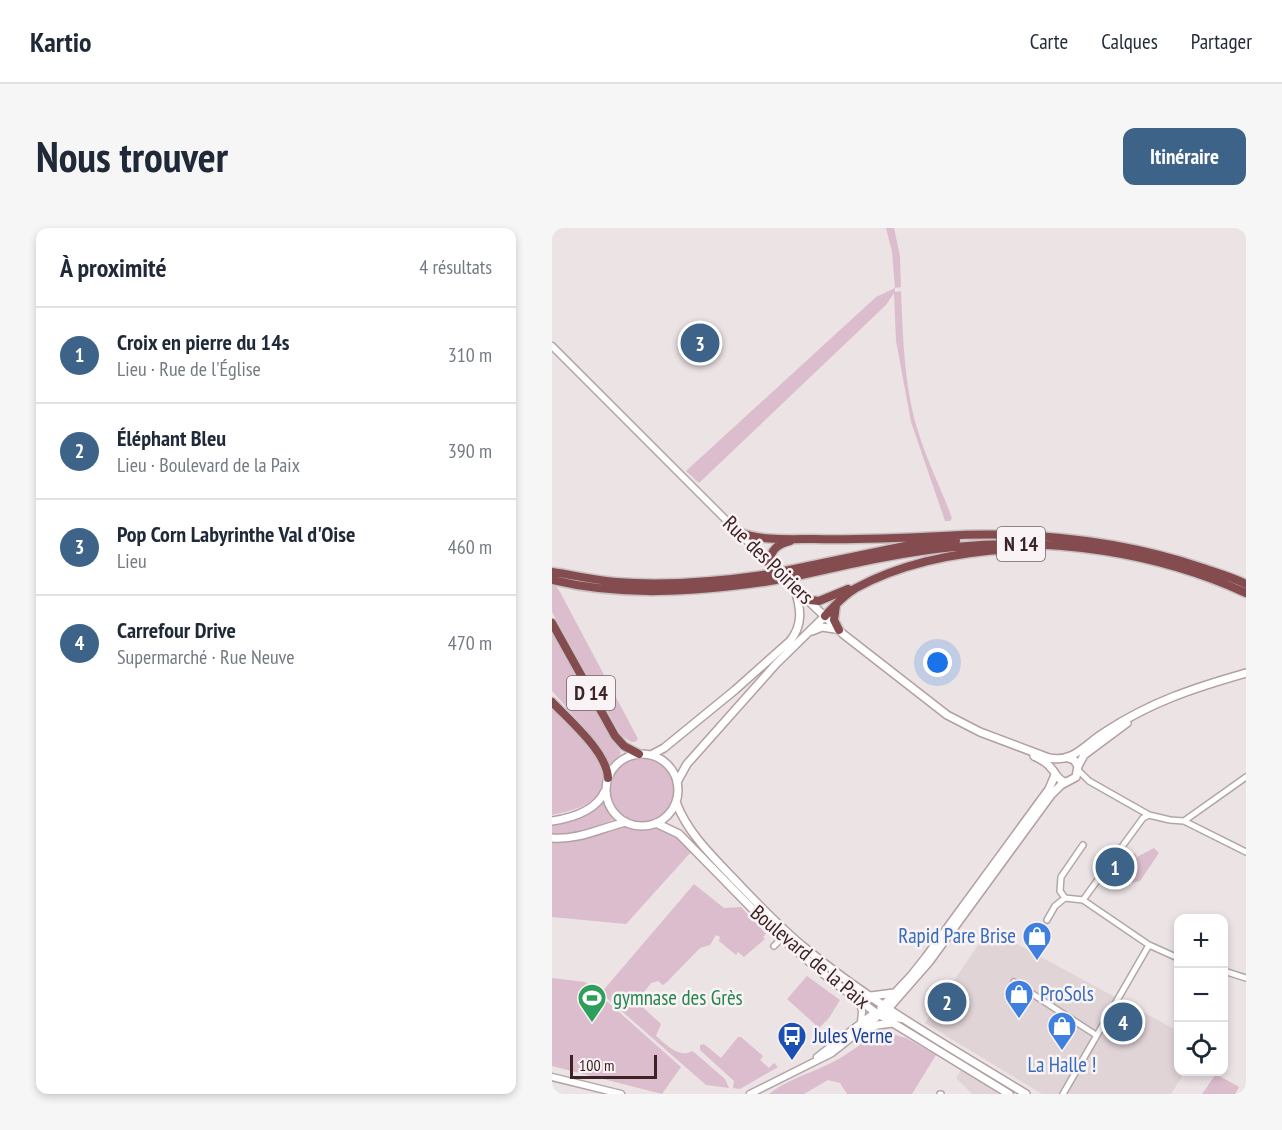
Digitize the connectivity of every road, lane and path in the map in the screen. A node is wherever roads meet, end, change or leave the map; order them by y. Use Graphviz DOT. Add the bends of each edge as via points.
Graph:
graph roads {
  1 [pos="552,346"];
  2 [pos="738,532"];
  3 [pos="1031,537"];
  4 [pos="802,539"];
  5 [pos="769,563"];
  6 [pos="552,572"];
  7 [pos="791,573"];
  8 [pos="763,578"];
  9 [pos="552,580"];
  10 [pos="865,584"];
  11 [pos="1246,584"];
  12 [pos="794,588"];
  13 [pos="1236,588"];
  14 [pos="1246,593"];
  15 [pos="809,600"];
  16 [pos="836,605"];
  17 [pos="825,616"];
  18 [pos="552,623"];
  19 [pos="839,630"];
  20 [pos="804,636"];
  21 [pos="1246,673"];
  22 [pos="552,702"];
  23 [pos="1145,709"];
  24 [pos="1007,743"];
  25 [pos="639,754"];
  26 [pos="651,754"];
  27 [pos="1068,758"];
  28 [pos="1059,759"];
  29 [pos="1078,768"];
  30 [pos="1054,773"];
  31 [pos="1246,777"];
  32 [pos="608,778"];
  33 [pos="1075,779"];
  34 [pos="1089,781"];
  35 [pos="677,782"];
  36 [pos="1065,782"];
  37 [pos="606,790"];
  38 [pos="676,802"];
  39 [pos="1149,815"];
  40 [pos="1184,820"];
  41 [pos="552,821"];
  42 [pos="627,822"];
  43 [pos="656,823"];
  44 [pos="552,838"];
  45 [pos="1083,845"];
  46 [pos="1246,852"];
  47 [pos="1065,898"];
  48 [pos="1083,900"];
  49 [pos="1047,920"];
  50 [pos="782,938"];
  51 [pos="1149,945"];
  52 [pos="774,946"];
  53 [pos="1174,956"];
  54 [pos="1228,972"];
  55 [pos="1246,978"];
  56 [pos="1014,982"];
  57 [pos="898,995"];
  58 [pos="871,996"];
  59 [pos="857,1000"];
  60 [pos="882,1010"];
  61 [pos="899,1016"];
  62 [pos="908,1021"];
  63 [pos="861,1023"];
  64 [pos="893,1023"];
  65 [pos="861,1032"];
  66 [pos="1096,1035"];
  67 [pos="790,1073"];
  68 [pos="552,1077"];
  69 [pos="621,1094"];
  70 [pos="752,1094"];
  71 [pos="1009,1094"];
  72 [pos="1026,1094"];
  73 [pos="1063,1094"];
  1 -- 2 [label="street, Rue des Poiriers"];
  2 -- 4 [label="highway"];
  2 -- 5 [label="street, Rue des Poiriers"];
  3 -- 4 [label="highway" via="989,534"];
  3 -- 7 [label="highway, N 14" via="974,538 904,546"];
  3 -- 11 [label="highway, N 14" via="1138,549"];
  4 -- 5 [label="highway" via="776,546"];
  5 -- 12 [label="main road, Rue des Poiriers"];
  6 -- 8 [label="highway, N 14" via="614,582 661,584"];
  7 -- 8 [label="highway, N 14, bridge"];
  7 -- 13 [label="highway, N 14" via="954,547 1013,544 1132,557"];
  8 -- 9 [label="highway, N 14" via="720,588 660,592"];
  10 -- 13 [label="highway" via="925,563 982,550 1026,548 1112,556"];
  10 -- 15 [label="highway" via="819,601"];
  10 -- 16 [label="highway"];
  12 -- 15 [label="main road, Rue des Poiriers"];
  12 -- 26 [label="main road" via="800,618 790,641 735,690"];
  13 -- 14 [label="highway, N 14"];
  15 -- 17 [label="main road, Rue des Poiriers"];
  16 -- 17 [label="highway"];
  16 -- 19 [label="highway" via="834,620"];
  17 -- 19 [label="main road, Rue des Poiriers"];
  17 -- 20 [label="main road"];
  18 -- 25 [label="highway, D 14" via="618,740"];
  19 -- 20 [label="main road" via="822,627"];
  19 -- 24 [label="main road, Rue des Poiriers" via="947,715"];
  20 -- 35 [label="main road" via="687,764"];
  21 -- 23 [label="main road" via="1185,691"];
  22 -- 32 [label="highway, D 14" via="599,756"];
  23 -- 27 [label="main road"];
  23 -- 29 [label="main road" via="1086,753"];
  24 -- 28 [label="main road"];
  24 -- 30 [label="main road" via="1044,761"];
  25 -- 26 [label="main road"];
  25 -- 32 [label="main road" via="621,760"];
  26 -- 35 [label="main road" via="668,765"];
  27 -- 28 [label="main road"];
  27 -- 29 [label="main road"];
  28 -- 30 [label="main road"];
  29 -- 33 [label="main road"];
  29 -- 34 [label="street"];
  30 -- 36 [label="main road"];
  30 -- 57 [label="main road" via="1049,789"];
  31 -- 40 [label="street"];
  32 -- 37 [label="main road"];
  33 -- 34 [label="street"];
  33 -- 36 [label="main road"];
  34 -- 39 [label="street"];
  35 -- 38 [label="main road"];
  36 -- 57 [label="main road" via="1048,799 940,948"];
  37 -- 41 [label="main road" via="594,806"];
  37 -- 42 [label="main road" via="610,807"];
  38 -- 43 [label="main road"];
  38 -- 58 [label="main road" via="700,842 779,925"];
  39 -- 40 [label="street"];
  39 -- 48 [label="street"];
  40 -- 46 [label="street"];
  42 -- 43 [label="main road" via="641,826"];
  42 -- 44 [label="main road" via="577,837"];
  43 -- 50 [label="main road, Boulevard de la Paix" via="679,834"];
  45 -- 47 [label="street" via="1061,877 1060,891"];
  47 -- 48 [label="street"];
  47 -- 49 [label="street"];
  48 -- 51 [label="street"];
  50 -- 52 [label="street"];
  50 -- 59 [label="main road, Boulevard de la Paix"];
  51 -- 53 [label="street"];
  51 -- 66 [label="street"];
  54 -- 55 [label="street"];
  56 -- 66 [label="street"];
  57 -- 58 [label="main road"];
  57 -- 60 [label="main road"];
  57 -- 61 [label="main road"];
  58 -- 60 [label="main road"];
  59 -- 60 [label="main road, Boulevard de la Paix"];
  59 -- 63 [label="street" via="862,1011"];
  60 -- 61 [label="main road, Boulevard de la Paix"];
  60 -- 62 [label="street"];
  60 -- 63 [label="street"];
  60 -- 64 [label="main road, Boulevard de la Paix"];
  60 -- 65 [label="street"];
  61 -- 62 [label="main road, Boulevard de la Paix"];
  62 -- 72 [label="main road, Boulevard de la Paix"];
  63 -- 67 [label="street" via="828,1050"];
  64 -- 65 [label="main road"];
  64 -- 71 [label="main road, Boulevard de la Paix"];
  65 -- 67 [label="street" via="832,1053"];
  66 -- 73 [label="street"];
  67 -- 70 [label="street"];
  68 -- 69 [label="street"];
}
